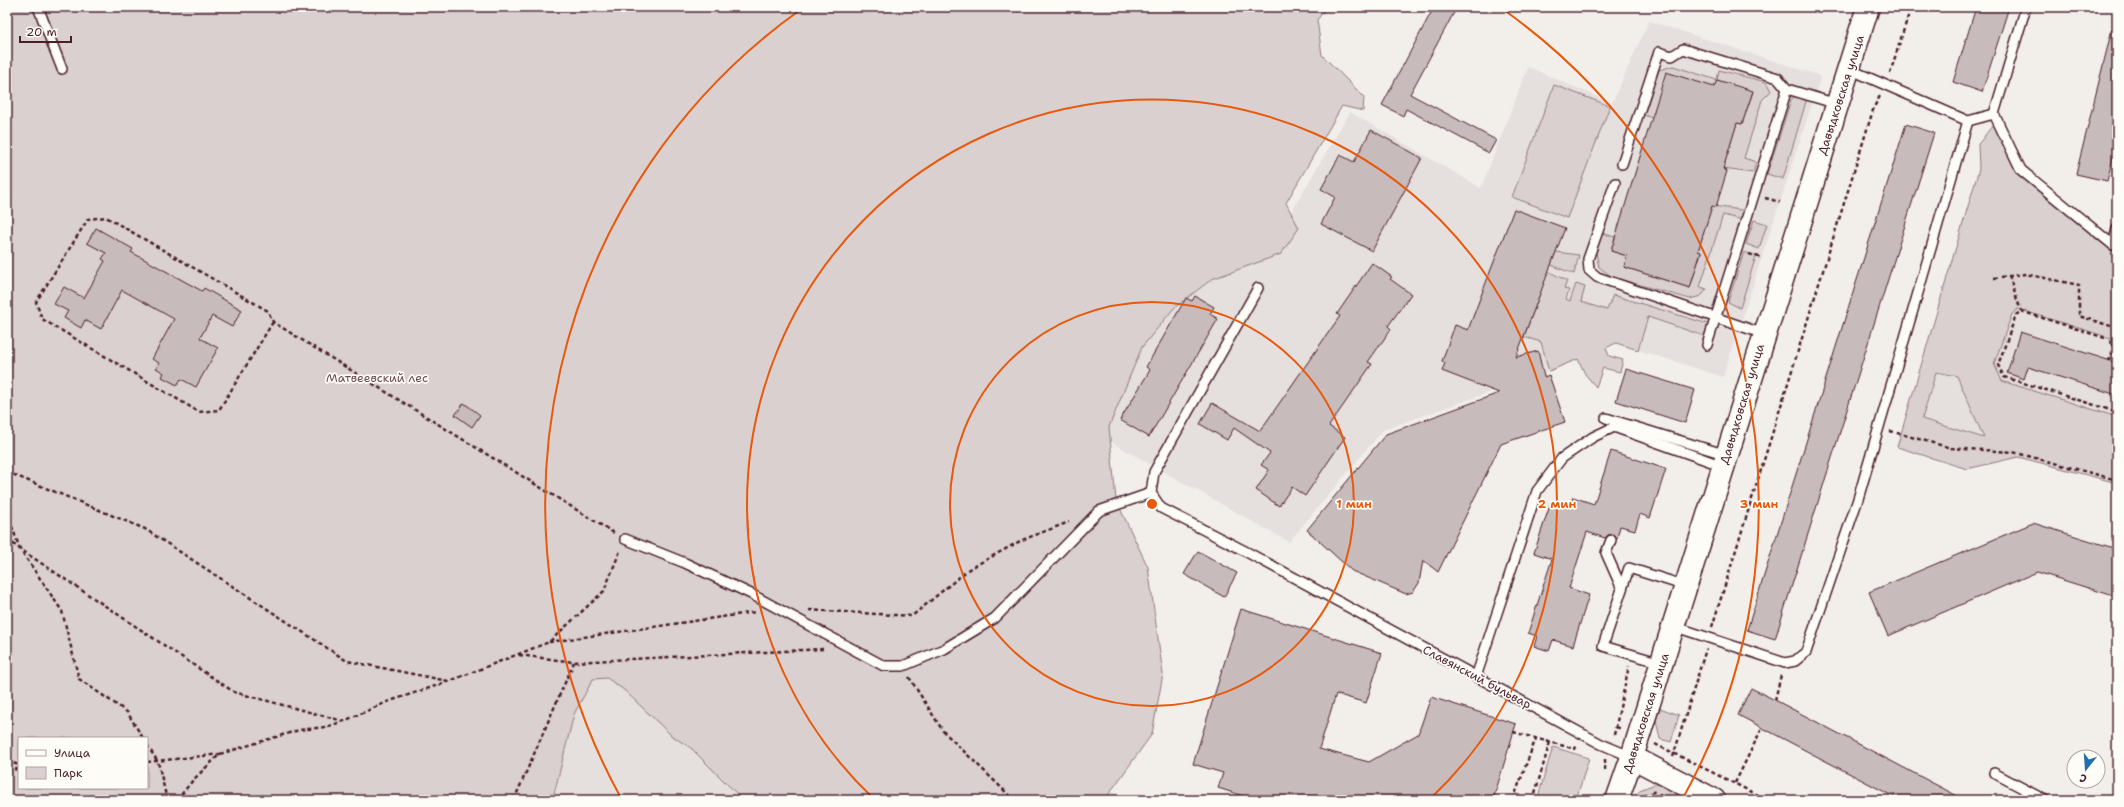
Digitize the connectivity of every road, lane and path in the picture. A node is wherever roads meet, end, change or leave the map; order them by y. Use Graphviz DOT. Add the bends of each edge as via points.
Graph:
graph roads {
  1 [pos="38,7"];
  2 [pos="1868,7"];
  3 [pos="1911,7"];
  4 [pos="2026,7"];
  5 [pos="1849,68"];
  6 [pos="62,69"];
  7 [pos="1887,85"];
  8 [pos="1787,89"];
  9 [pos="1838,104"];
  10 [pos="1994,114"];
  11 [pos="1968,121"];
  12 [pos="1622,164"];
  13 [pos="1615,182"];
  14 [pos="2117,229"];
  15 [pos="2115,247"];
  16 [pos="2009,276"];
  17 [pos="1994,278"];
  18 [pos="1258,288"];
  19 [pos="2021,311"];
  20 [pos="1715,317"];
  21 [pos="273,322"];
  22 [pos="2117,328"];
  23 [pos="1764,334"];
  24 [pos="2116,342"];
  25 [pos="1706,345"];
  26 [pos="2117,412"];
  27 [pos="1606,418"];
  28 [pos="1879,428"];
  29 [pos="1725,460"];
  30 [pos="7,472"];
  31 [pos="2117,480"];
  32 [pos="1151,493"];
  33 [pos="7,513"];
  34 [pos="1071,521"];
  35 [pos="7,539"];
  36 [pos="625,539"];
  37 [pos="1611,540"];
  38 [pos="20,549"];
  39 [pos="1686,586"];
  40 [pos="1622,589"];
  41 [pos="779,608"];
  42 [pos="1673,626"];
  43 [pos="1709,638"];
  44 [pos="549,642"];
  45 [pos="850,648"];
  46 [pos="1632,654"];
  47 [pos="518,655"];
  48 [pos="574,662"];
  49 [pos="1661,663"];
  50 [pos="1785,663"];
  51 [pos="902,666"];
  52 [pos="1476,677"];
  53 [pos="450,681"];
  54 [pos="1774,700"];
  55 [pos="344,721"];
  56 [pos="1616,726"];
  57 [pos="1762,728"];
  58 [pos="1513,732"];
  59 [pos="1582,734"];
  60 [pos="142,737"];
  61 [pos="1639,737"];
  62 [pos="1536,738"];
  63 [pos="1550,742"];
  64 [pos="148,747"];
  65 [pos="1610,747"];
  66 [pos="1675,753"];
  67 [pos="220,754"];
  68 [pos="1632,757"];
  69 [pos="1672,760"];
  70 [pos="7,761"];
  71 [pos="148,762"];
  72 [pos="158,762"];
  73 [pos="18,765"];
  74 [pos="18,769"];
  75 [pos="7,770"];
  76 [pos="1994,773"];
  77 [pos="1604,777"];
  78 [pos="1736,783"];
  79 [pos="1659,789"];
  80 [pos="167,800"];
  81 [pos="177,800"];
  82 [pos="514,800"];
  83 [pos="1014,800"];
  84 [pos="1513,800"];
  85 [pos="1533,800"];
  86 [pos="1617,800"];
  87 [pos="1639,800"];
  88 [pos="1714,800"];
  89 [pos="1768,800"];
  90 [pos="2045,800"];
  1 -- 6 [label="lane"];
  2 -- 5 [label="street, Давыдковская улица"];
  3 -- 7 [label="path"];
  4 -- 10 [label="lane"];
  5 -- 7 [label="lane"];
  5 -- 9 [label="street, Давыдковская улица"];
  7 -- 11 [label="lane"];
  7 -- 43 [label="path" via="1874,107"];
  8 -- 9 [label="lane"];
  8 -- 12 [label="lane" via="1778,78 1683,48 1672,56 1659,52"];
  8 -- 20 [label="lane"];
  9 -- 23 [label="street, Давыдковская улица"];
  10 -- 11 [label="lane"];
  10 -- 15 [label="lane" via="2021,170"];
  11 -- 28 [label="lane"];
  13 -- 20 [label="lane" via="1588,259 1590,270 1597,277"];
  14 -- 15 [label="lane"];
  16 -- 17 [label="path"];
  16 -- 19 [label="path"];
  16 -- 22 [label="path" via="2025,274 2079,285 2079,316"];
  18 -- 32 [label="lane" via="1154,472"];
  19 -- 24 [label="path"];
  19 -- 26 [label="path" via="2016,316 1998,365 2004,377"];
  20 -- 23 [label="lane"];
  20 -- 25 [label="lane"];
  21 -- 21 [label="path" via="218,410 199,412 42,318 36,302 88,219 106,217 268,311"];
  21 -- 36 [label="path"];
  23 -- 29 [label="street, Давыдковская улица"];
  27 -- 29 [label="lane"];
  28 -- 31 [label="path" via="1951,448 2013,452"];
  28 -- 50 [label="lane" via="1858,499 1806,652 1795,661"];
  29 -- 39 [label="street, Давыдковская улица"];
  29 -- 52 [label="lane" via="1614,427 1593,437 1562,458 1537,491"];
  30 -- 53 [label="path" via="144,528 347,661"];
  32 -- 51 [label="lane" via="1099,511 995,618 944,649"];
  32 -- 52 [label="lane, Славянский бульвар" via="1161,508"];
  33 -- 38 [label="path"];
  34 -- 41 [label="path" via="1022,540 969,569 912,616"];
  35 -- 38 [label="path"];
  36 -- 41 [label="lane" via="685,563"];
  36 -- 44 [label="path" via="604,591"];
  37 -- 40 [label="lane" via="1606,553"];
  38 -- 55 [label="path" via="234,692"];
  38 -- 60 [label="path" via="62,611 79,680 126,712"];
  39 -- 40 [label="lane" via="1629,568"];
  39 -- 42 [label="street, Давыдковская улица"];
  40 -- 46 [label="lane" via="1604,646"];
  41 -- 44 [label="path"];
  41 -- 45 [label="lane"];
  42 -- 43 [label="lane"];
  42 -- 49 [label="street, Давыдковская улица"];
  43 -- 50 [label="lane"];
  43 -- 66 [label="path"];
  44 -- 47 [label="path"];
  45 -- 48 [label="path"];
  45 -- 51 [label="lane" via="884,666"];
  46 -- 49 [label="lane"];
  46 -- 56 [label="path"];
  47 -- 48 [label="path"];
  47 -- 53 [label="path"];
  48 -- 82 [label="path"];
  49 -- 61 [label="street, Давыдковская улица"];
  50 -- 54 [label="path"];
  51 -- 83 [label="path" via="943,731"];
  52 -- 59 [label="lane, Славянский бульвар"];
  53 -- 55 [label="path" via="387,702"];
  55 -- 67 [label="path" via="326,727 299,730"];
  56 -- 61 [label="path"];
  56 -- 65 [label="path"];
  57 -- 78 [label="path"];
  58 -- 62 [label="path"];
  59 -- 63 [label="path" via="1575,749"];
  59 -- 65 [label="lane, Славянский бульвар"];
  61 -- 66 [label="path"];
  61 -- 68 [label="street, Давыдковская улица"];
  62 -- 63 [label="path"];
  62 -- 84 [label="path"];
  63 -- 85 [label="path"];
  64 -- 72 [label="path"];
  65 -- 68 [label="lane, Славянский бульвар"];
  65 -- 77 [label="path" via="1605,759"];
  66 -- 69 [label="path"];
  66 -- 78 [label="path"];
  67 -- 72 [label="path"];
  67 -- 81 [label="path"];
  68 -- 86 [label="street, Давыдковская улица"];
  68 -- 88 [label="street, Славянский бульвар"];
  70 -- 73 [label="path"];
  71 -- 72 [label="path"];
  72 -- 80 [label="path"];
  74 -- 75 [label="path"];
  76 -- 90 [label="lane"];
  78 -- 89 [label="path"];
  79 -- 87 [label="path"];
}
